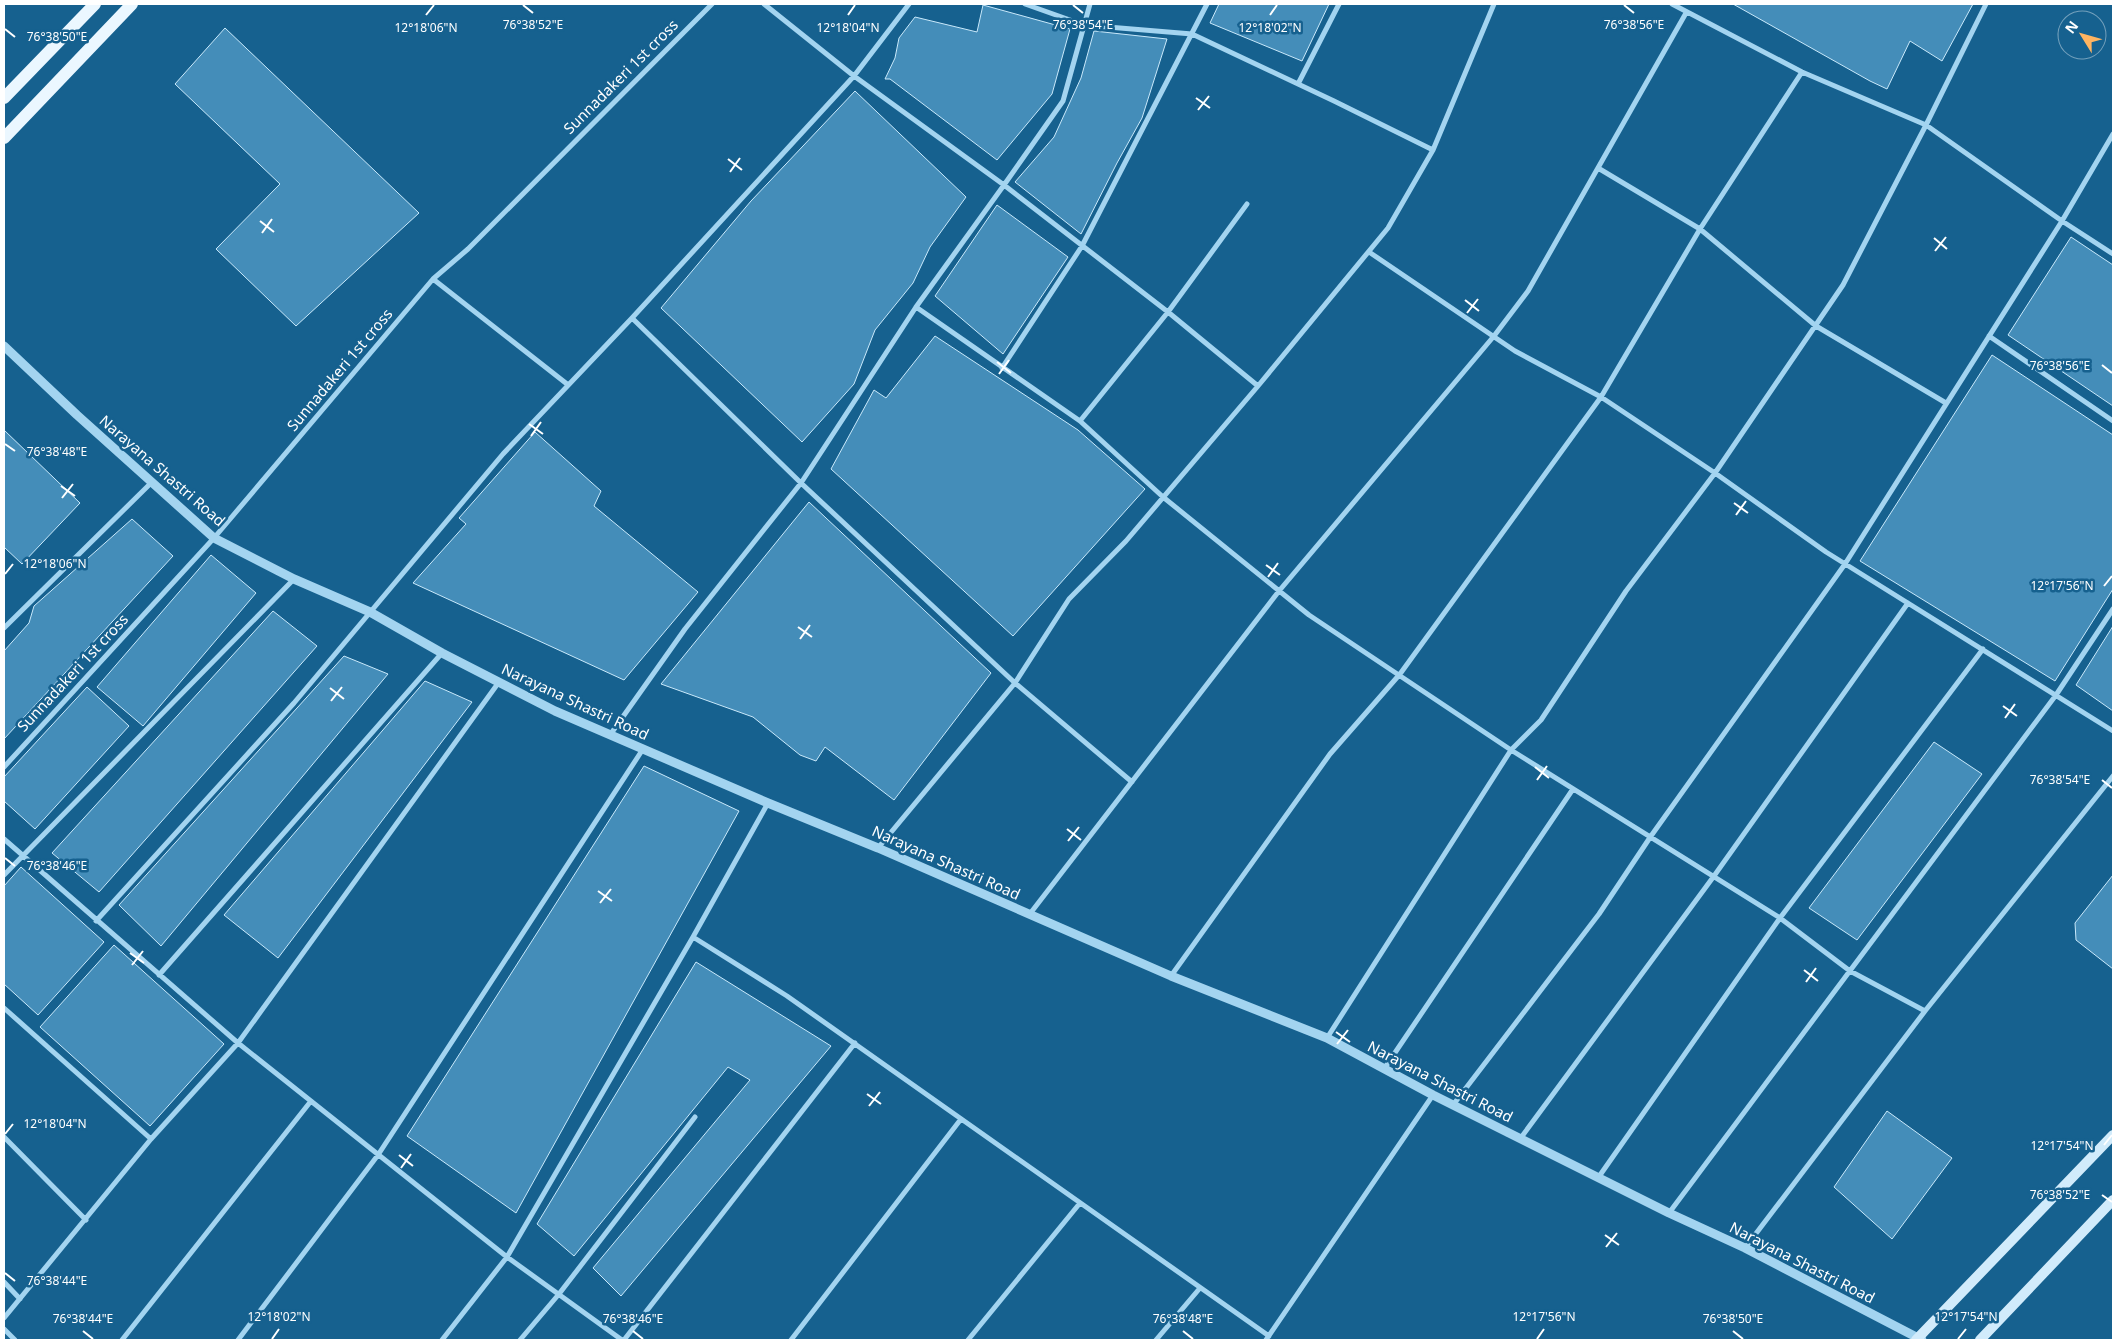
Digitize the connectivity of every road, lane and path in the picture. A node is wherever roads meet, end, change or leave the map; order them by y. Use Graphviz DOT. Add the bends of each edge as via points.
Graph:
graph roads {
  1 [pos="95,4"];
  2 [pos="132,4"];
  3 [pos="712,4"];
  4 [pos="764,4"];
  5 [pos="909,4"];
  6 [pos="1025,4"];
  7 [pos="1090,4"];
  8 [pos="1207,4"];
  9 [pos="1339,4"];
  10 [pos="1494,4"];
  11 [pos="1672,4"];
  12 [pos="1986,4"];
  13 [pos="1686,12"];
  14 [pos="1084,25"];
  15 [pos="1192,34"];
  16 [pos="1802,72"];
  17 [pos="854,76"];
  18 [pos="1298,84"];
  19 [pos="4,98"];
  20 [pos="1926,125"];
  21 [pos="2113,134"];
  22 [pos="4,138"];
  23 [pos="1433,150"];
  24 [pos="1598,168"];
  25 [pos="1004,185"];
  26 [pos="1247,204"];
  27 [pos="2062,222"];
  28 [pos="1700,229"];
  29 [pos="1082,246"];
  30 [pos="1369,252"];
  31 [pos="2113,254"];
  32 [pos="434,279"];
  33 [pos="916,307"];
  34 [pos="1168,312"];
  35 [pos="632,318"];
  36 [pos="1816,326"];
  37 [pos="1494,336"];
  38 [pos="1989,336"];
  39 [pos="4,346"];
  40 [pos="1002,368"];
  41 [pos="567,384"];
  42 [pos="1258,386"];
  43 [pos="1601,397"];
  44 [pos="1946,403"];
  45 [pos="1080,421"];
  46 [pos="2113,421"];
  47 [pos="1715,473"];
  48 [pos="152,482"];
  49 [pos="801,483"];
  50 [pos="1163,497"];
  51 [pos="214,538"];
  52 [pos="1845,564"];
  53 [pos="294,580"];
  54 [pos="1279,591"];
  55 [pos="1908,603"];
  56 [pos="2113,609"];
  57 [pos="370,612"];
  58 [pos="4,628"];
  59 [pos="1983,649"];
  60 [pos="442,653"];
  61 [pos="1400,674"];
  62 [pos="499,682"];
  63 [pos="1015,683"];
  64 [pos="2056,695"];
  65 [pos="2113,731"];
  66 [pos="610,734"];
  67 [pos="643,749"];
  68 [pos="1511,750"];
  69 [pos="4,767"];
  70 [pos="2113,776"];
  71 [pos="1132,782"];
  72 [pos="1573,789"];
  73 [pos="768,803"];
  74 [pos="1651,836"];
  75 [pos="4,839"];
  76 [pos="878,848"];
  77 [pos="23,855"];
  78 [pos="4,875"];
  79 [pos="1714,876"];
  80 [pos="1029,915"];
  81 [pos="1780,918"];
  82 [pos="96,921"];
  83 [pos="693,937"];
  84 [pos="1850,971"];
  85 [pos="159,975"];
  86 [pos="1171,976"];
  87 [pos="4,1008"];
  88 [pos="1925,1011"];
  89 [pos="1327,1038"];
  90 [pos="238,1044"];
  91 [pos="855,1044"];
  92 [pos="1384,1069"];
  93 [pos="1432,1094"];
  94 [pos="311,1101"];
  95 [pos="1453,1105"];
  96 [pos="695,1117"];
  97 [pos="961,1119"];
  98 [pos="2113,1135"];
  99 [pos="4,1137"];
  100 [pos="151,1139"];
  101 [pos="1520,1139"];
  102 [pos="378,1155"];
  103 [pos="1598,1178"];
  104 [pos="2113,1200"];
  105 [pos="1080,1203"];
  106 [pos="1668,1213"];
  107 [pos="86,1220"];
  108 [pos="1745,1248"];
  109 [pos="507,1257"];
  110 [pos="4,1282"];
  111 [pos="1200,1288"];
  112 [pos="559,1294"];
  113 [pos="20,1299"];
  114 [pos="4,1318"];
  115 [pos="4,1329"];
  116 [pos="1267,1338"];
  117 [pos="15,1340"];
  118 [pos="122,1340"];
  119 [pos="238,1340"];
  120 [pos="442,1340"];
  121 [pos="520,1340"];
  122 [pos="622,1340"];
  123 [pos="792,1340"];
  124 [pos="968,1340"];
  125 [pos="1156,1340"];
  126 [pos="1919,1340"];
  127 [pos="1980,1340"];
  1 -- 19 [label="main road"];
  2 -- 22 [label="main road"];
  3 -- 32 [label="street, Sunnadakeri 1st cross" via="468,249"];
  4 -- 17 [label="street"];
  5 -- 17 [label="street"];
  6 -- 14 [label="street"];
  7 -- 14 [label="street"];
  8 -- 15 [label="street"];
  9 -- 18 [label="street"];
  10 -- 23 [label="street"];
  11 -- 13 [label="street"];
  12 -- 20 [label="street"];
  13 -- 16 [label="street"];
  13 -- 24 [label="street"];
  14 -- 15 [label="street"];
  14 -- 25 [label="street" via="1063,101"];
  15 -- 18 [label="street"];
  15 -- 29 [label="street"];
  16 -- 20 [label="street"];
  16 -- 28 [label="street"];
  17 -- 25 [label="street"];
  17 -- 35 [label="street"];
  18 -- 23 [label="street"];
  20 -- 27 [label="street"];
  20 -- 36 [label="street" via="1843,285"];
  21 -- 27 [label="street"];
  23 -- 30 [label="street" via="1388,228"];
  24 -- 28 [label="street"];
  24 -- 37 [label="street" via="1528,291"];
  25 -- 29 [label="street"];
  25 -- 33 [label="street"];
  26 -- 34 [label="street"];
  27 -- 31 [label="street"];
  27 -- 38 [label="street"];
  28 -- 36 [label="street"];
  28 -- 43 [label="street"];
  29 -- 34 [label="street"];
  29 -- 40 [label="street"];
  30 -- 37 [label="street"];
  30 -- 42 [label="street"];
  32 -- 41 [label="street"];
  32 -- 51 [label="street, Sunnadakeri 1st cross"];
  33 -- 40 [label="street"];
  33 -- 49 [label="street"];
  34 -- 42 [label="street"];
  34 -- 45 [label="street"];
  35 -- 41 [label="street"];
  35 -- 49 [label="street"];
  36 -- 44 [label="street"];
  36 -- 47 [label="street"];
  37 -- 43 [label="street" via="1515,351"];
  37 -- 54 [label="street"];
  38 -- 44 [label="street"];
  38 -- 46 [label="street"];
  39 -- 48 [label="street, Narayana Shastri Road"];
  40 -- 45 [label="street"];
  41 -- 57 [label="street" via="503,454"];
  42 -- 50 [label="street"];
  43 -- 47 [label="street"];
  43 -- 61 [label="street"];
  44 -- 52 [label="street"];
  45 -- 50 [label="street"];
  47 -- 52 [label="street"];
  47 -- 68 [label="street" via="1626,591 1541,720"];
  48 -- 51 [label="street, Narayana Shastri Road"];
  48 -- 58 [label="street"];
  49 -- 63 [label="street"];
  49 -- 66 [label="street" via="685,629"];
  50 -- 54 [label="street"];
  50 -- 63 [label="street" via="1070,599"];
  51 -- 53 [label="street, Narayana Shastri Road"];
  51 -- 69 [label="street, Sunnadakeri 1st cross"];
  52 -- 55 [label="street"];
  52 -- 74 [label="street"];
  53 -- 57 [label="street, Narayana Shastri Road"];
  53 -- 77 [label="street"];
  54 -- 61 [label="street" via="1309,615"];
  54 -- 71 [label="street"];
  55 -- 59 [label="street"];
  55 -- 79 [label="street"];
  56 -- 64 [label="street"];
  57 -- 60 [label="street, Narayana Shastri Road"];
  57 -- 82 [label="street" via="294,703"];
  59 -- 64 [label="street"];
  59 -- 81 [label="street"];
  60 -- 62 [label="street, Narayana Shastri Road"];
  60 -- 85 [label="street"];
  61 -- 68 [label="street"];
  61 -- 86 [label="street" via="1330,754"];
  62 -- 66 [label="street, Narayana Shastri Road" via="554,711"];
  62 -- 90 [label="street"];
  63 -- 71 [label="street"];
  63 -- 76 [label="street"];
  64 -- 65 [label="street"];
  64 -- 84 [label="street"];
  66 -- 67 [label="street, Narayana Shastri Road"];
  67 -- 73 [label="street, Narayana Shastri Road"];
  67 -- 102 [label="street"];
  68 -- 72 [label="street"];
  68 -- 89 [label="street"];
  70 -- 88 [label="street"];
  71 -- 80 [label="street"];
  72 -- 74 [label="street"];
  72 -- 92 [label="street"];
  73 -- 76 [label="street, Narayana Shastri Road"];
  73 -- 83 [label="street"];
  74 -- 79 [label="street"];
  74 -- 95 [label="street" via="1599,914"];
  75 -- 77 [label="street"];
  76 -- 80 [label="street, Narayana Shastri Road"];
  77 -- 78 [label="street"];
  77 -- 82 [label="street"];
  79 -- 81 [label="street"];
  79 -- 101 [label="street"];
  80 -- 86 [label="street, Narayana Shastri Road"];
  81 -- 84 [label="street"];
  81 -- 103 [label="street"];
  82 -- 85 [label="street"];
  83 -- 91 [label="street" via="787,996"];
  83 -- 109 [label="street"];
  84 -- 88 [label="street"];
  84 -- 106 [label="street"];
  85 -- 90 [label="street"];
  86 -- 89 [label="street, Narayana Shastri Road"];
  87 -- 100 [label="street"];
  88 -- 108 [label="street"];
  89 -- 92 [label="street, Narayana Shastri Road"];
  90 -- 94 [label="street"];
  90 -- 100 [label="street"];
  91 -- 97 [label="street"];
  91 -- 122 [label="street"];
  92 -- 93 [label="street, Narayana Shastri Road"];
  93 -- 95 [label="street, Narayana Shastri Road"];
  93 -- 116 [label="street"];
  94 -- 102 [label="street"];
  94 -- 118 [label="street"];
  95 -- 101 [label="street, Narayana Shastri Road"];
  96 -- 112 [label="street"];
  97 -- 105 [label="street"];
  97 -- 123 [label="street"];
  98 -- 126 [label="main road"];
  99 -- 107 [label="street"];
  100 -- 107 [label="street"];
  101 -- 103 [label="street, Narayana Shastri Road"];
  102 -- 109 [label="street"];
  102 -- 119 [label="street"];
  103 -- 106 [label="street, Narayana Shastri Road"];
  104 -- 127 [label="main road"];
  105 -- 111 [label="street"];
  105 -- 124 [label="street"];
  106 -- 108 [label="street, Narayana Shastri Road"];
  107 -- 113 [label="street"];
  108 -- 126 [label="street, Narayana Shastri Road"];
  109 -- 112 [label="street"];
  109 -- 120 [label="street"];
  110 -- 113 [label="street"];
  111 -- 116 [label="street"];
  111 -- 125 [label="street"];
  112 -- 121 [label="street"];
  112 -- 122 [label="street"];
  113 -- 114 [label="street"];
  115 -- 117 [label="street"];
}
